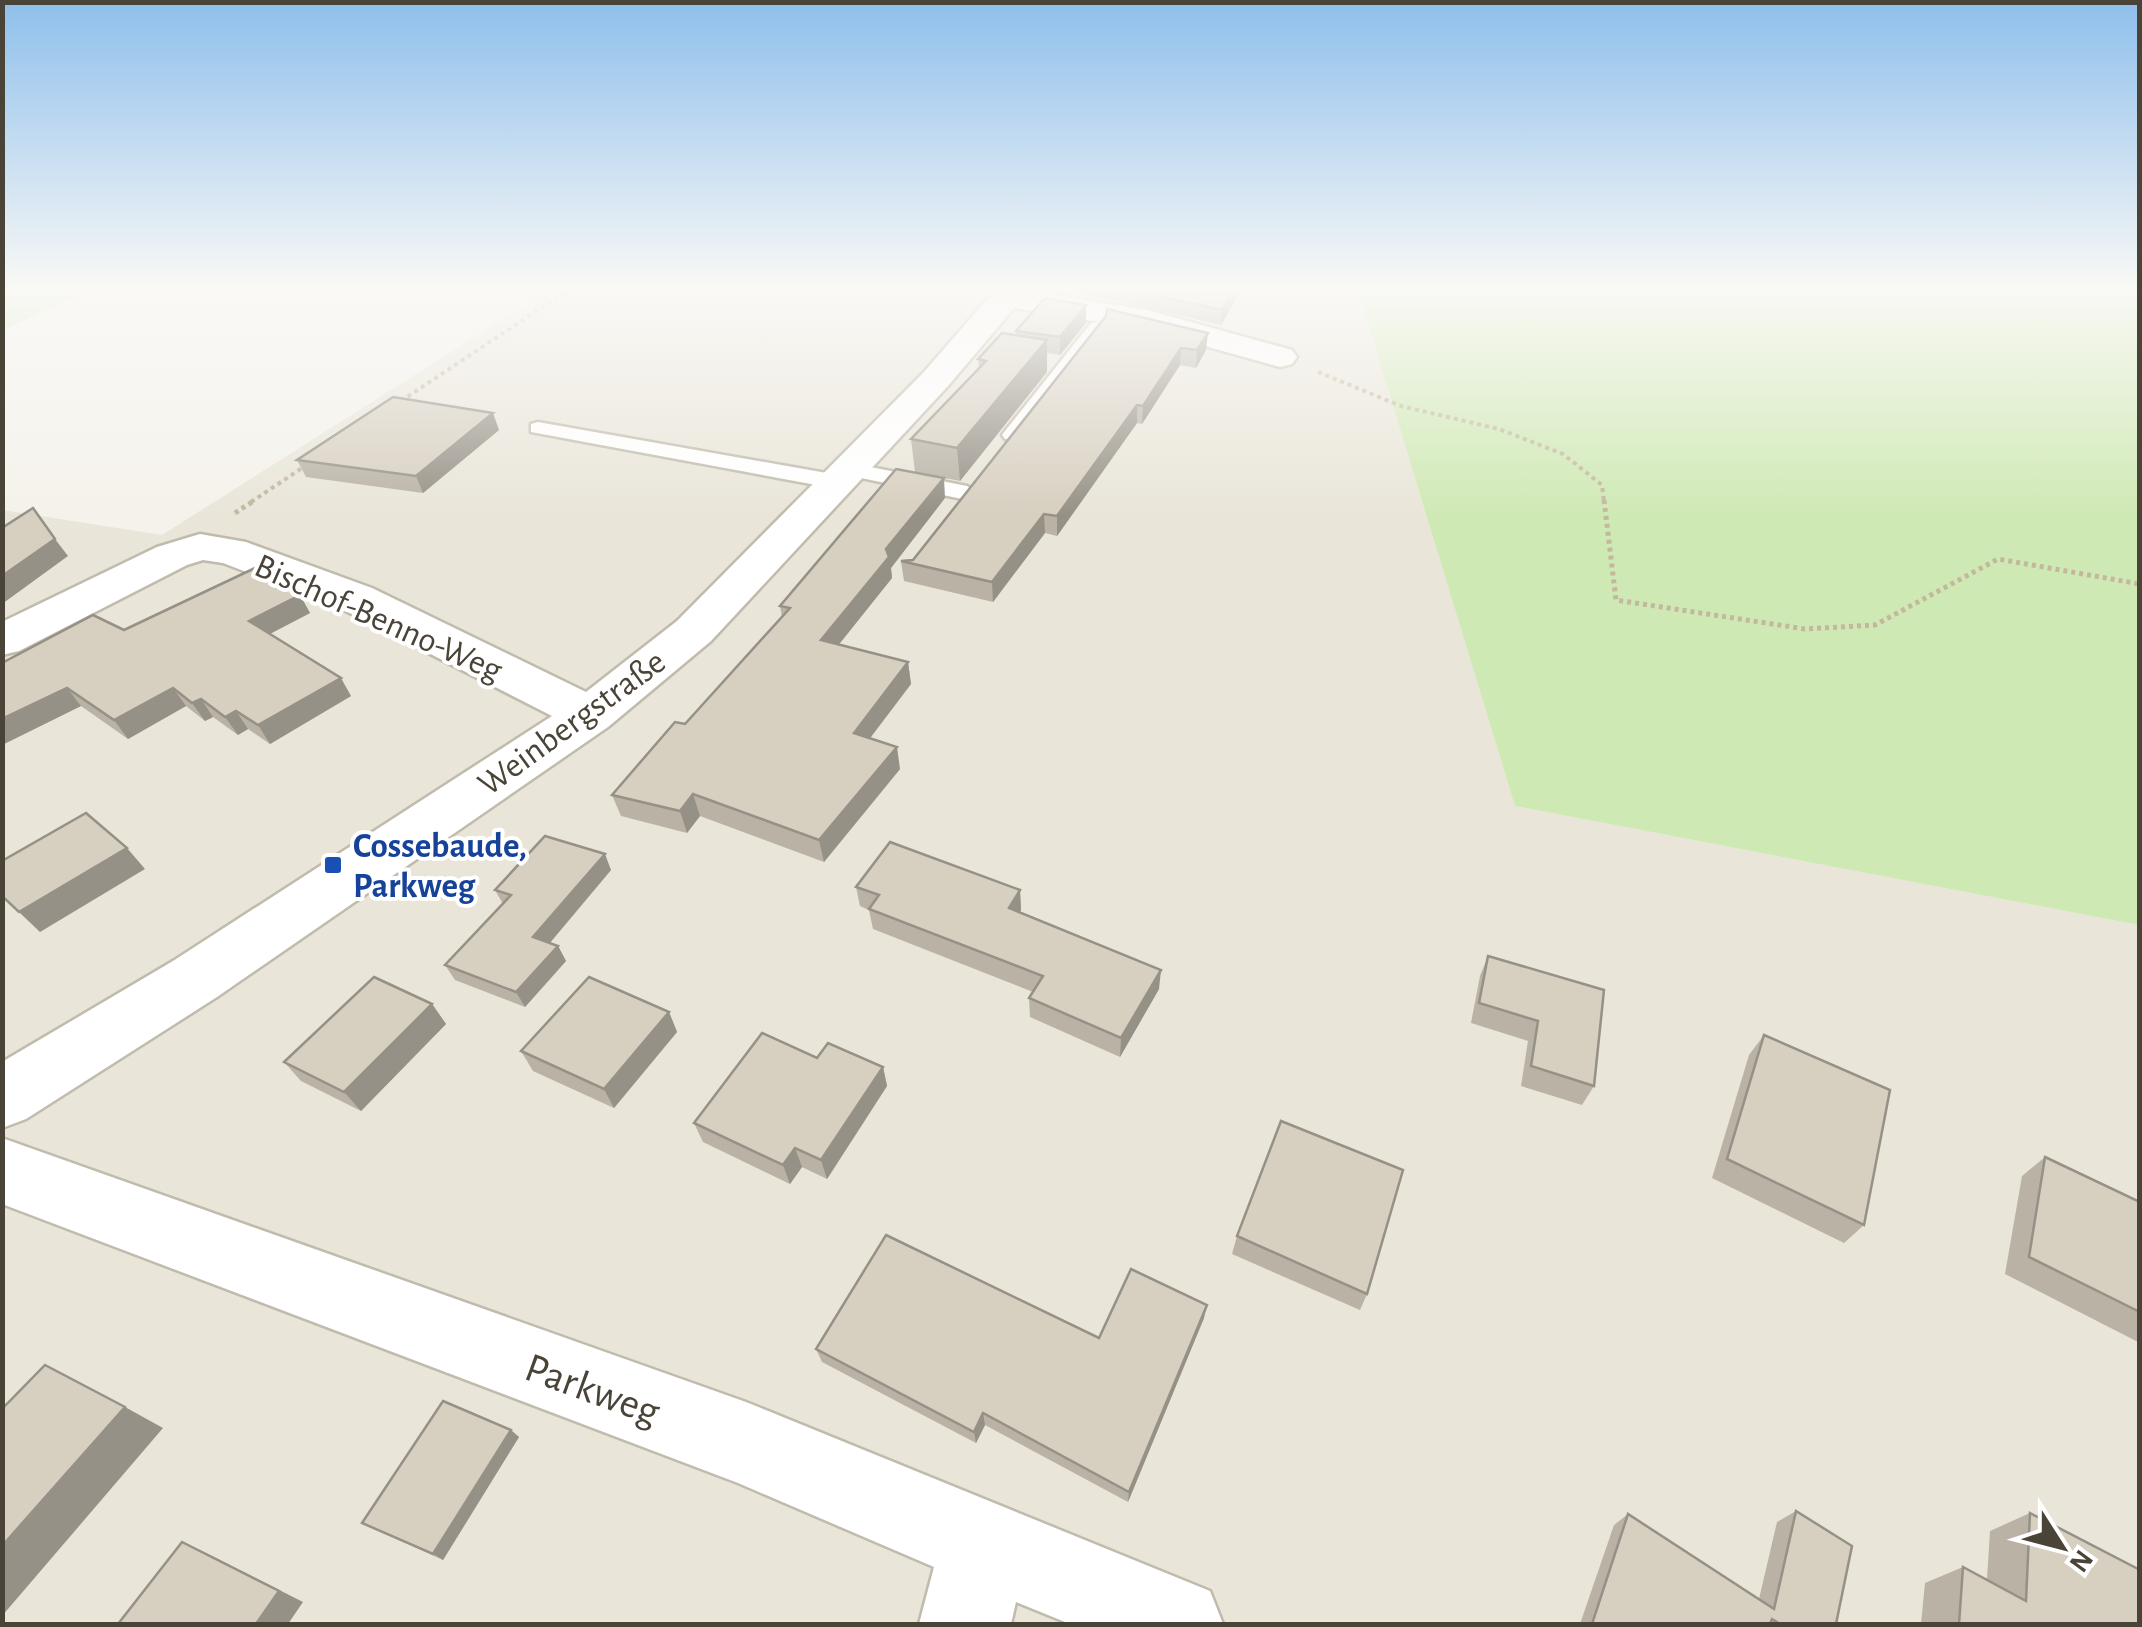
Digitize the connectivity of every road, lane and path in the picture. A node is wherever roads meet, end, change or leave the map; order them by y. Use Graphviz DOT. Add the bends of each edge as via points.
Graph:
graph roads {
  1 [pos="457,364"];
  2 [pos="957,364"];
  3 [pos="1059,364"];
  4 [pos="1297,364"];
  5 [pos="390,409"];
  6 [pos="538,428"];
  7 [pos="1000,450"];
  8 [pos="309,464"];
  9 [pos="844,476"];
  10 [pos="967,493"];
  11 [pos="227,518"];
  12 [pos="2140,584"];
  13 [pos="2,640"];
  14 [pos="590,715"];
  15 [pos="2,1098"];
  16 [pos="2,1171"];
  17 [pos="974,1585"];
  18 [pos="1176,1624"];
  1 -- 5 [label="path"];
  2 -- 9 [label="street, Weinbergstraße"];
  3 -- 7 [label="lane"];
  4 -- 12 [label="path" via="1401,406 1499,428 1563,454 1602,486 1616,600 1805,628 1875,625 1998,560"];
  6 -- 9 [label="lane"];
  8 -- 11 [label="path"];
  9 -- 10 [label="lane"];
  9 -- 14 [label="street, Weinbergstraße" via="694,631"];
  13 -- 14 [label="street, Bischof-Benno-Weg" via="200,546 231,550 356,598"];
  14 -- 15 [label="street, Weinbergstraße" via="195,979"];
  16 -- 17 [label="street, Parkweg" via="746,1444"];
  17 -- 18 [label="street, Parkweg"];
}
